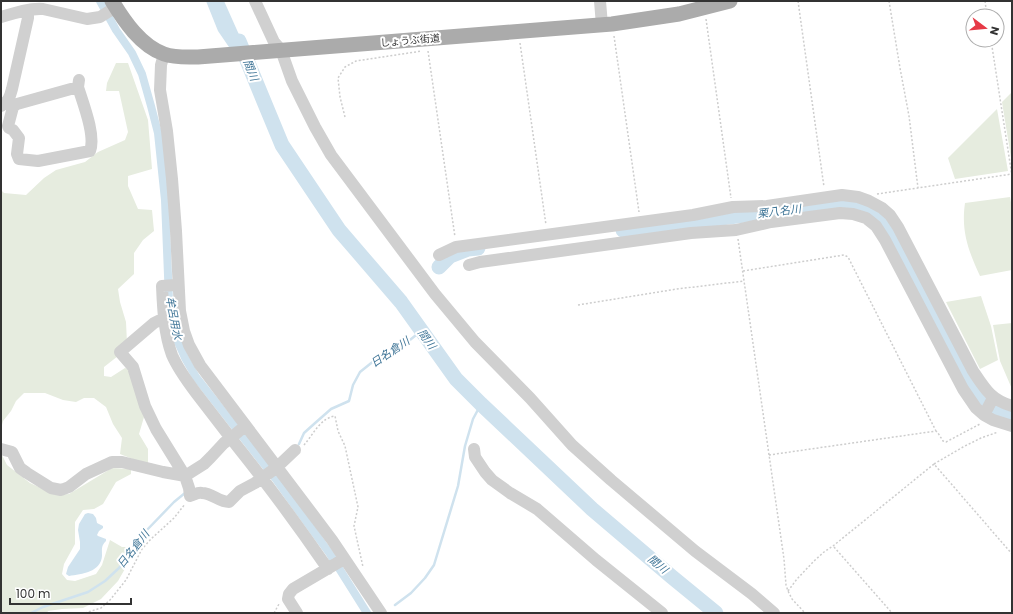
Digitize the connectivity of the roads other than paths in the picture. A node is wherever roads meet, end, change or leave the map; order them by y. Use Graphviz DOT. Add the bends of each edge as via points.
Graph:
graph roads {
  1 [pos="254,1"];
  2 [pos="600,1"];
  3 [pos="730,1"];
  4 [pos="114,4"];
  5 [pos="28,10"];
  6 [pos="1,17"];
  7 [pos="607,24"];
  8 [pos="277,51"];
  9 [pos="164,54"];
  10 [pos="7,105"];
  11 [pos="439,255"];
  12 [pos="469,265"];
  13 [pos="173,285"];
  14 [pos="164,318"];
  15 [pos="992,399"];
  16 [pos="1012,406"];
  17 [pos="986,415"];
  18 [pos="1008,425"];
  19 [pos="238,432"];
  20 [pos="1,449"];
  21 [pos="474,449"];
  22 [pos="295,450"];
  23 [pos="269,473"];
  24 [pos="185,476"];
  25 [pos="336,564"];
  26 [pos="297,613"];
  27 [pos="381,613"];
  28 [pos="662,613"];
  29 [pos="774,613"];
  1 -- 8 [label="street"];
  2 -- 7 [label="street"];
  3 -- 7 [label="main road, しょうぶ街道" via="679,14"];
  4 -- 5 [label="street" via="100,17 87,19 44,9"];
  4 -- 9 [label="main road, しょうぶ街道" via="138,37 150,48"];
  5 -- 6 [label="street"];
  5 -- 10 [label="street"];
  7 -- 8 [label="main road, しょうぶ街道"];
  8 -- 9 [label="main road, しょうぶ街道" via="198,57 174,57"];
  8 -- 29 [label="street" via="314,127 331,155 435,294 475,342 572,445 695,551"];
  9 -- 13 [label="street" via="160,90 167,131 176,231"];
  10 -- 10 [label="street" via="8,126 19,138 19,159 38,161 90,151 90,128 78,83 18,104"];
  11 -- 15 [label="street" via="456,247 693,215 733,207 767,206 842,195 858,198 882,208 898,227 973,371"];
  12 -- 17 [label="street" via="691,233 736,230 771,222 840,213 853,214 866,218 876,226 963,389 976,408"];
  13 -- 14 [label="street" via="162,286"];
  13 -- 19 [label="street" via="189,345"];
  14 -- 19 [label="street" via="167,337 179,370"];
  14 -- 24 [label="street" via="154,323 120,352 134,368 145,406"];
  15 -- 16 [label="street"];
  15 -- 17 [label="street"];
  17 -- 18 [label="street"];
  19 -- 23 [label="street"];
  19 -- 23 [label="street"];
  19 -- 24 [label="street" via="204,464"];
  20 -- 24 [label="street" via="12,452 20,468 27,473 51,488 62,490 86,474 112,462"];
  21 -- 28 [label="street" via="484,472 492,480 537,509"];
  22 -- 23 [label="street"];
  23 -- 24 [label="street" via="240,491 230,502 201,492 190,496"];
  23 -- 25 [label="street" via="293,518"];
  23 -- 25 [label="street" via="324,530"];
  25 -- 26 [label="street" via="293,589 289,594 288,599"];
  25 -- 27 [label="street" via="360,581"];
}
